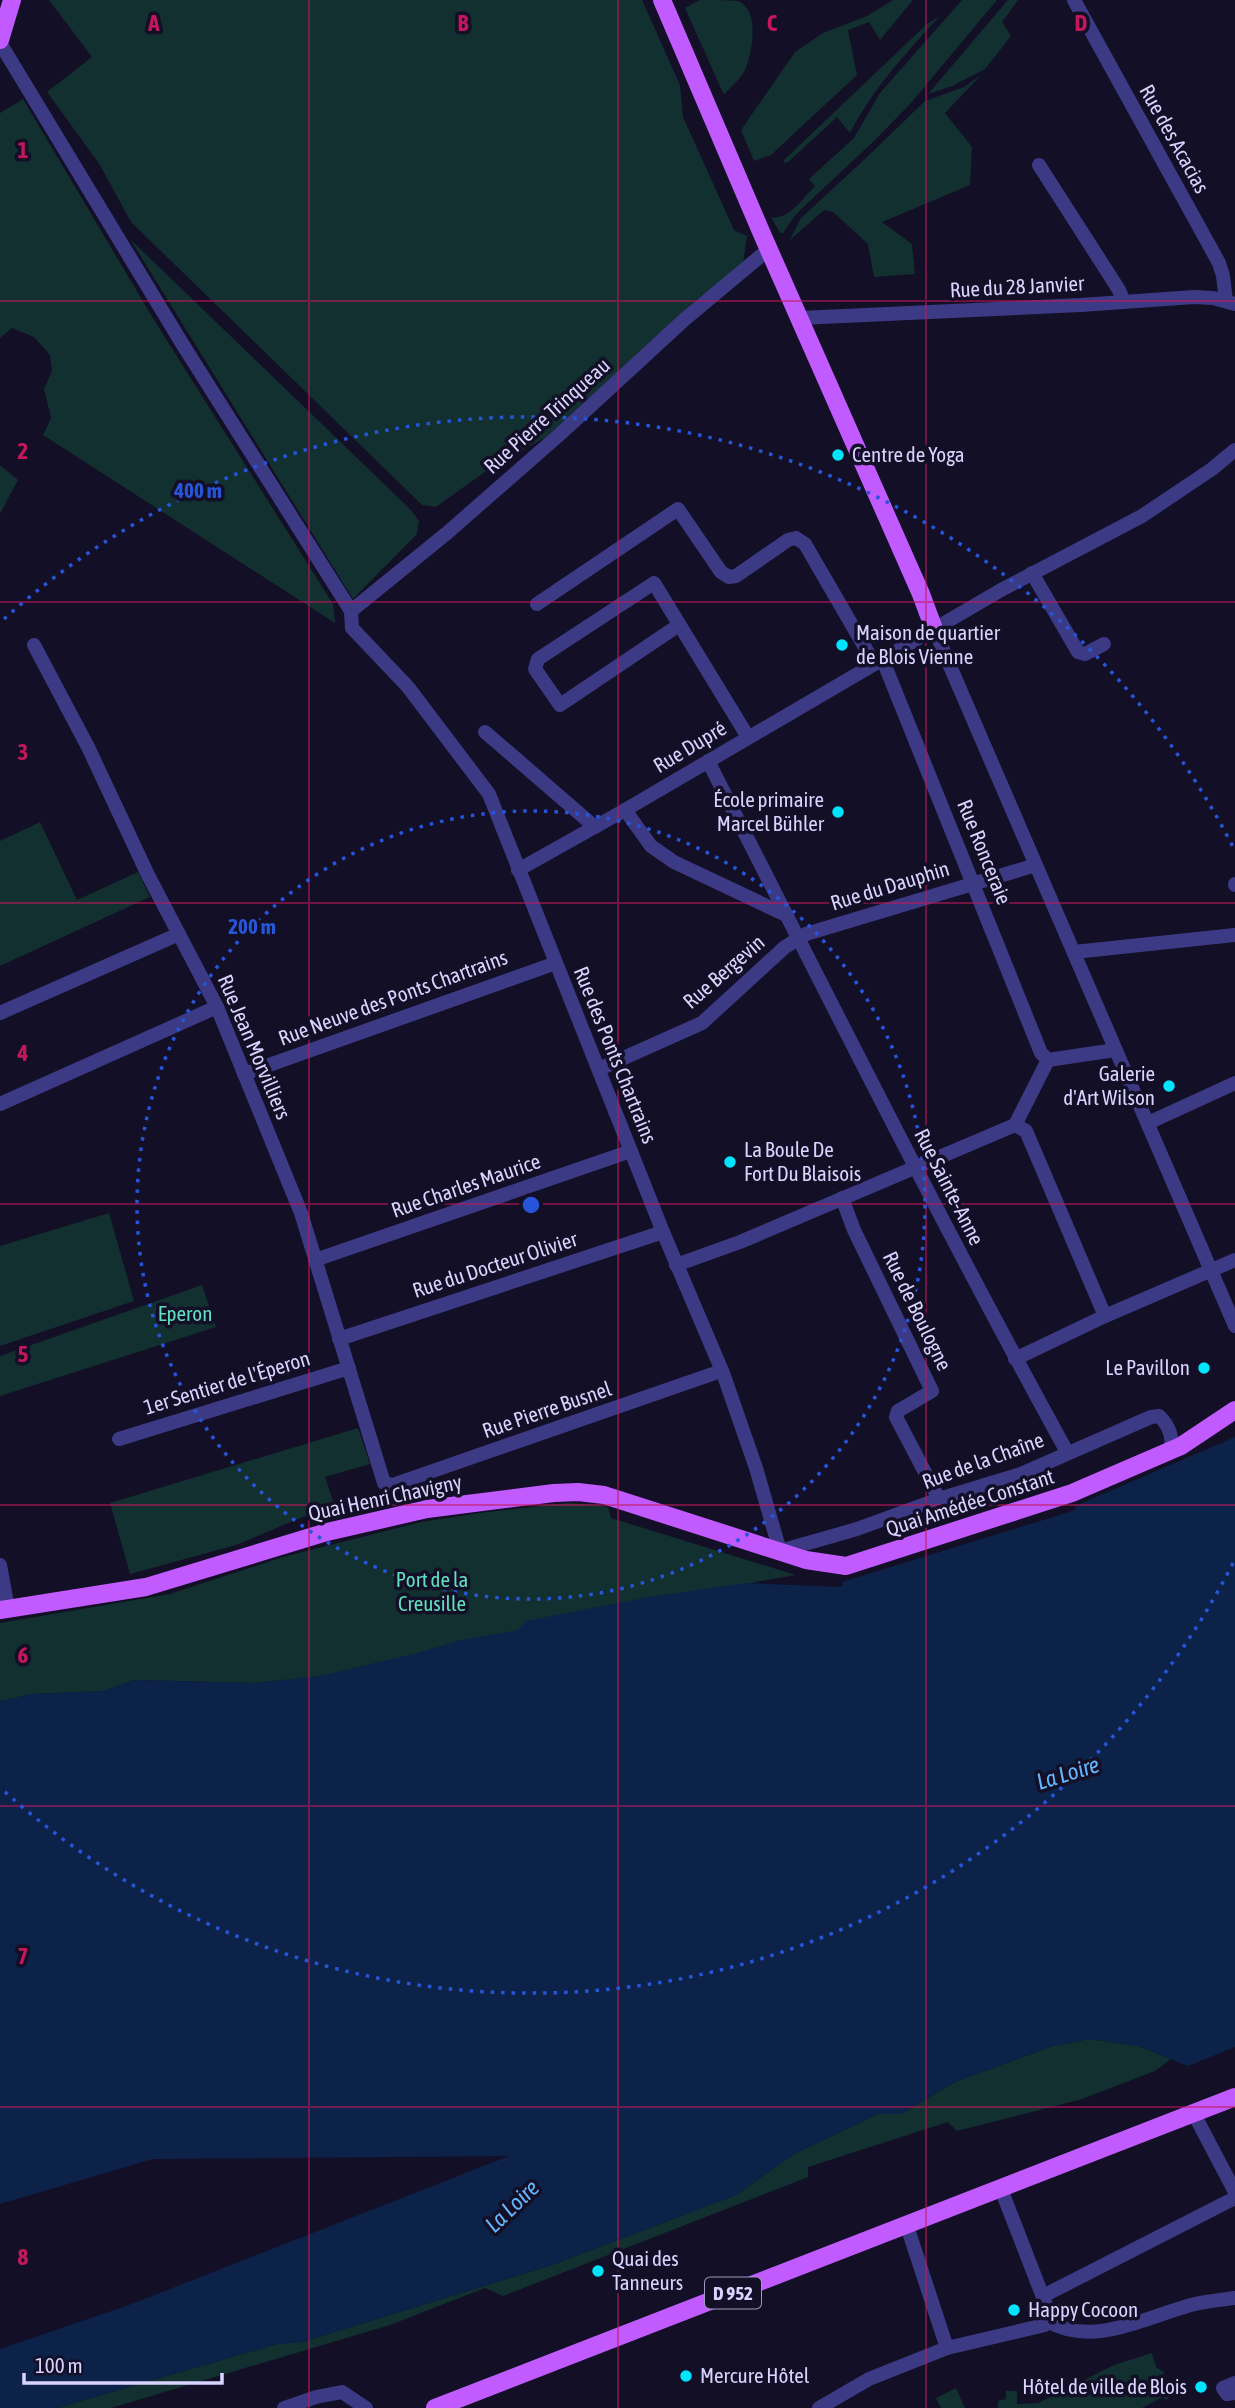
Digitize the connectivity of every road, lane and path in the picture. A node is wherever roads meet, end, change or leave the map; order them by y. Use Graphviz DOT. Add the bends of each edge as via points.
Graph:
graph roads {
  1 [pos="12,0"];
  2 [pos="662,0"];
  3 [pos="1074,0"];
  4 [pos="0,41"];
  5 [pos="1040,165"];
  6 [pos="769,249"];
  7 [pos="1124,302"];
  8 [pos="1231,303"];
  9 [pos="800,318"];
  10 [pos="1235,450"];
  11 [pos="1032,573"];
  12 [pos="537,604"];
  13 [pos="351,611"];
  14 [pos="679,625"];
  15 [pos="934,629"];
  16 [pos="1104,643"];
  17 [pos="34,645"];
  18 [pos="878,660"];
  19 [pos="485,732"];
  20 [pos="748,737"];
  21 [pos="708,761"];
  22 [pos="625,810"];
  23 [pos="595,827"];
  24 [pos="1036,865"];
  25 [pos="518,870"];
  26 [pos="974,882"];
  27 [pos="786,915"];
  28 [pos="179,934"];
  29 [pos="1235,935"];
  30 [pos="798,938"];
  31 [pos="1074,952"];
  32 [pos="556,963"];
  33 [pos="216,1007"];
  34 [pos="0,1013"];
  35 [pos="1115,1050"];
  36 [pos="1048,1060"];
  37 [pos="598,1069"];
  38 [pos="244,1074"];
  39 [pos="1235,1083"];
  40 [pos="0,1104"];
  41 [pos="1148,1123"];
  42 [pos="1015,1125"];
  43 [pos="631,1152"];
  44 [pos="915,1169"];
  45 [pos="842,1198"];
  46 [pos="663,1232"];
  47 [pos="315,1260"];
  48 [pos="1235,1260"];
  49 [pos="676,1265"];
  50 [pos="1211,1270"];
  51 [pos="1105,1316"];
  52 [pos="1235,1326"];
  53 [pos="339,1339"];
  54 [pos="1015,1359"];
  55 [pos="349,1368"];
  56 [pos="721,1371"];
  57 [pos="1235,1410"];
  58 [pos="118,1439"];
  59 [pos="1067,1452"];
  60 [pos="1169,1452"];
  61 [pos="386,1484"];
  62 [pos="939,1499"];
  63 [pos="780,1551"];
  64 [pos="0,1566"];
  65 [pos="4,1610"];
  66 [pos="1235,2097"];
  67 [pos="1194,2114"];
  68 [pos="1001,2189"];
  69 [pos="1235,2192"];
  70 [pos="1235,2198"];
  71 [pos="907,2226"];
  72 [pos="1044,2296"];
  73 [pos="1235,2298"];
  74 [pos="1047,2321"];
  75 [pos="947,2348"];
  76 [pos="459,2402"];
  77 [pos="284,2408"];
  78 [pos="366,2408"];
  79 [pos="435,2408"];
  80 [pos="819,2408"];
  1 -- 4 [label="main road"];
  2 -- 6 [label="main road"];
  3 -- 8 [label="street, Rue des Acacias" via="1219,263"];
  4 -- 13 [label="street, Rue des Ponts Chartrains" via="183,345"];
  5 -- 7 [label="street"];
  6 -- 9 [label="main road"];
  6 -- 13 [label="street, Rue Pierre Trinqueau" via="447,533"];
  7 -- 8 [label="street, Rue du 28 Janvier" via="1194,297"];
  7 -- 9 [label="street, Rue du 28 Janvier"];
  9 -- 15 [label="main road"];
  10 -- 11 [label="street, Rue Dupré" via="1142,516"];
  11 -- 15 [label="street, Rue Dupré"];
  11 -- 16 [label="street" via="1079,652 1085,654"];
  12 -- 18 [label="street, Rue Ronceraie" via="678,509 729,577 788,540 796,538 805,544"];
  13 -- 25 [label="street, Rue des Ponts Chartrains" via="352,628 408,687 489,794"];
  14 -- 14 [label="street" via="654,583 538,659 535,668 561,705"];
  14 -- 20 [label="street"];
  15 -- 18 [label="street, Rue Dupré"];
  15 -- 24 [label="street"];
  17 -- 28 [label="street, Rue Jean Morvilliers"];
  18 -- 20 [label="street, Rue Dupré"];
  18 -- 26 [label="street, Rue Ronceraie"];
  19 -- 23 [label="street"];
  20 -- 21 [label="street, Rue Dupré"];
  21 -- 22 [label="street, Rue Dupré"];
  21 -- 27 [label="street, Rue Sainte-Anne"];
  22 -- 23 [label="street, Rue Dupré"];
  22 -- 27 [label="street" via="651,846 674,862"];
  23 -- 25 [label="street, Rue Dupré"];
  24 -- 26 [label="street, Rue du Dauphin"];
  24 -- 31 [label="street"];
  25 -- 32 [label="street, Rue des Ponts Chartrains"];
  26 -- 30 [label="street, Rue du Dauphin"];
  26 -- 36 [label="street, Rue Ronceraie" via="1041,1053"];
  27 -- 30 [label="street, Rue Sainte-Anne"];
  28 -- 33 [label="street, Rue Jean Morvilliers"];
  28 -- 34 [label="street"];
  29 -- 31 [label="street"];
  30 -- 37 [label="street, Rue Bergevin" via="702,1023"];
  30 -- 44 [label="street, Rue Sainte-Anne"];
  31 -- 35 [label="street"];
  32 -- 37 [label="street, Rue des Ponts Chartrains"];
  32 -- 38 [label="street, Rue Neuve des Ponts Chartrains"];
  33 -- 38 [label="street, Rue Jean Morvilliers"];
  33 -- 40 [label="street"];
  35 -- 36 [label="street"];
  35 -- 41 [label="street"];
  36 -- 42 [label="street"];
  37 -- 43 [label="street, Rue des Ponts Chartrains"];
  38 -- 47 [label="street, Rue Jean Morvilliers" via="301,1213"];
  39 -- 41 [label="street"];
  41 -- 50 [label="street"];
  42 -- 44 [label="street"];
  42 -- 51 [label="street" via="1026,1131"];
  43 -- 46 [label="street, Rue des Ponts Chartrains"];
  43 -- 47 [label="street, Rue Charles Maurice"];
  44 -- 45 [label="street"];
  44 -- 54 [label="street, Rue Sainte-Anne"];
  45 -- 49 [label="street"];
  45 -- 62 [label="street, Rue de Boulogne" via="932,1391 898,1411 896,1417"];
  46 -- 49 [label="street, Rue des Ponts Chartrains"];
  46 -- 53 [label="street, Rue du Docteur Olivier"];
  47 -- 53 [label="street, Rue Jean Morvilliers"];
  48 -- 50 [label="street"];
  49 -- 56 [label="street, Rue des Ponts Chartrains"];
  50 -- 51 [label="street"];
  50 -- 52 [label="street"];
  51 -- 54 [label="street"];
  53 -- 55 [label="street, Rue Jean Morvilliers"];
  54 -- 59 [label="street, Rue Sainte-Anne"];
  55 -- 58 [label="street, 1er Sentier de l'Éperon"];
  55 -- 61 [label="street, Rue Jean Morvilliers"];
  56 -- 61 [label="street, Rue Pierre Busnel" via="394,1485"];
  56 -- 63 [label="street, Rue des Ponts Chartrains"];
  57 -- 60 [label="main road, Quai Amédée Constant"];
  59 -- 60 [label="street, Rue de la Chaîne" via="1159,1416 1172,1439"];
  59 -- 62 [label="street, Rue de la Chaîne" via="1021,1474"];
  60 -- 63 [label="main road, Quai Amédée Constant" via="1046,1503 863,1563 824,1565"];
  62 -- 63 [label="street, Rue de la Chaîne"];
  63 -- 65 [label="main road, Quai Henri Chavigny" via="604,1495 554,1493 469,1502 376,1520 146,1587"];
  64 -- 65 [label="street"];
  66 -- 67 [label="main road, D 952"];
  67 -- 68 [label="main road, D 952"];
  67 -- 69 [label="street"];
  68 -- 71 [label="main road, D 952"];
  68 -- 72 [label="street"];
  70 -- 72 [label="street"];
  71 -- 75 [label="street"];
  71 -- 76 [label="main road, D 952"];
  72 -- 74 [label="street"];
  73 -- 74 [label="street" via="1191,2305 1110,2330 1066,2329"];
  74 -- 75 [label="street" via="1042,2326"];
  75 -- 80 [label="street" via="869,2379"];
  76 -- 79 [label="main road, D 952"];
  77 -- 78 [label="street" via="342,2392"];
}
